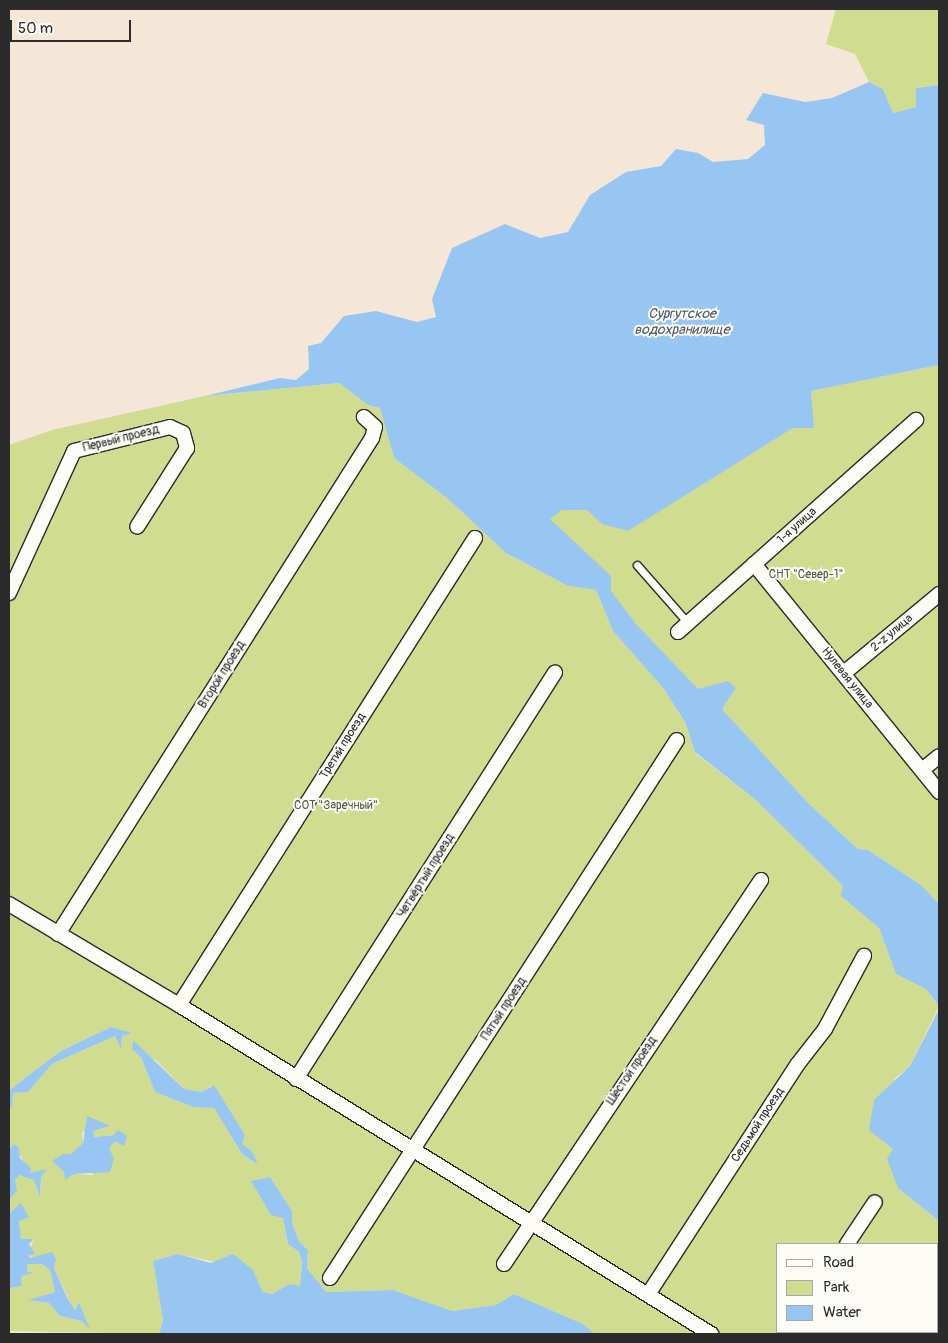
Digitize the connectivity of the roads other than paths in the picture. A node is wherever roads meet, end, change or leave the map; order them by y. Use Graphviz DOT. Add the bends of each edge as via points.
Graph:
graph roads {
  1 [pos="364,417"];
  2 [pos="916,420"];
  3 [pos="137,527"];
  4 [pos="475,538"];
  5 [pos="754,564"];
  6 [pos="637,565"];
  7 [pos="9,593"];
  8 [pos="939,594"];
  9 [pos="683,628"];
  10 [pos="555,673"];
  11 [pos="844,673"];
  12 [pos="678,740"];
  13 [pos="939,756"];
  14 [pos="922,770"];
  15 [pos="939,792"];
  16 [pos="761,880"];
  17 [pos="9,904"];
  18 [pos="58,934"];
  19 [pos="864,956"];
  20 [pos="179,1004"];
  21 [pos="296,1079"];
  22 [pos="413,1151"];
  23 [pos="876,1202"];
  24 [pos="529,1223"];
  25 [pos="848,1243"];
  26 [pos="504,1264"];
  27 [pos="330,1278"];
  28 [pos="649,1293"];
  29 [pos="712,1334"];
  1 -- 18 [label="street, Второй проезд" via="375,427 372,438"];
  2 -- 5 [label="street, 1-я улица"];
  3 -- 7 [label="street, Первый проезд" via="187,448 183,432 170,427 74,451"];
  4 -- 20 [label="street, Третий проезд"];
  5 -- 9 [label="street, 1-я улица"];
  5 -- 11 [label="street, Нулевая улица"];
  6 -- 9 [label="lane"];
  8 -- 11 [label="street, 2-z улица"];
  10 -- 21 [label="street, Четвёртый проезд"];
  11 -- 14 [label="street, Нулевая улица"];
  12 -- 22 [label="street, Пятый проезд"];
  13 -- 14 [label="street"];
  14 -- 15 [label="street, Нулевая улица"];
  16 -- 24 [label="street, Шестой проезд"];
  17 -- 18 [label="street"];
  18 -- 20 [label="street"];
  19 -- 28 [label="street, Седьмой проезд" via="824,1029 797,1065"];
  20 -- 21 [label="street"];
  21 -- 22 [label="street"];
  22 -- 24 [label="street"];
  22 -- 27 [label="street, Пятый проезд"];
  23 -- 25 [label="street"];
  24 -- 26 [label="street, Шестой проезд"];
  24 -- 28 [label="street"];
  28 -- 29 [label="street"];
}
